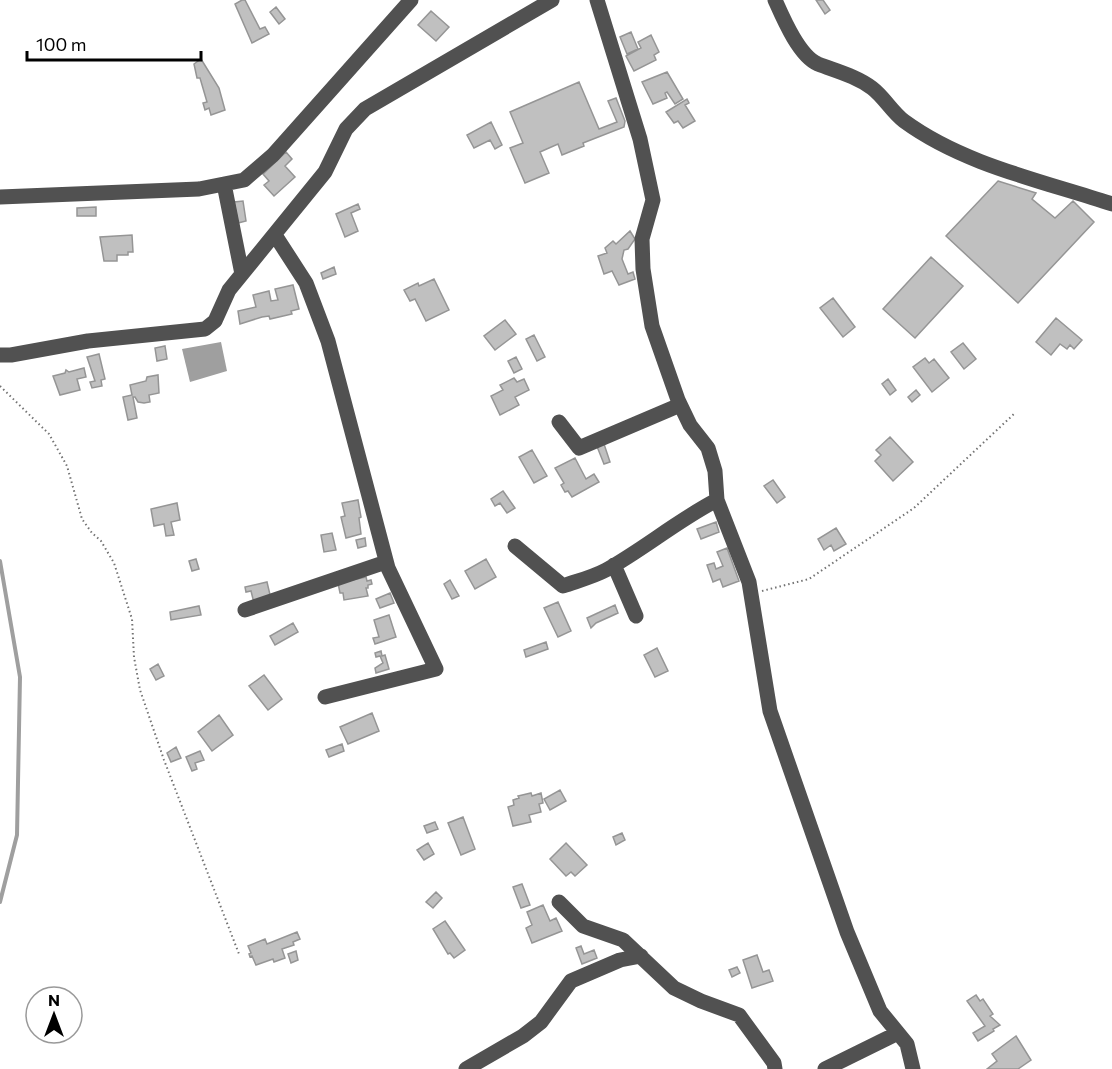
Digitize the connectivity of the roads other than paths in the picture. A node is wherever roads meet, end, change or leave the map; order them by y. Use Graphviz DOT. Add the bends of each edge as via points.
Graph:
graph roads {
  1 [pos="411,0"];
  2 [pos="552,0"];
  3 [pos="597,0"];
  4 [pos="775,0"];
  5 [pos="224,184"];
  6 [pos="0,197"];
  7 [pos="1112,204"];
  8 [pos="275,235"];
  9 [pos="242,274"];
  10 [pos="0,355"];
  11 [pos="680,405"];
  12 [pos="559,422"];
  13 [pos="717,501"];
  14 [pos="515,546"];
  15 [pos="386,562"];
  16 [pos="614,565"];
  17 [pos="244,610"];
  18 [pos="636,616"];
  19 [pos="325,697"];
  20 [pos="559,902"];
  21 [pos="641,956"];
  22 [pos="898,1033"];
  23 [pos="466,1069"];
  24 [pos="775,1069"];
  25 [pos="825,1069"];
  26 [pos="913,1069"];
  1 -- 5 [label="street" via="273,155 244,180"];
  2 -- 8 [label="street" via="365,109 346,129 325,172"];
  3 -- 11 [label="street" via="640,139 653,200 642,239 643,270 652,326"];
  4 -- 7 [label="street" via="790,34 815,63 872,88 902,120 928,137 999,170"];
  5 -- 6 [label="street" via="199,189"];
  5 -- 9 [label="street"];
  8 -- 9 [label="street"];
  8 -- 15 [label="street" via="306,283 328,341"];
  9 -- 10 [label="street" via="229,290 215,321 205,329"];
  11 -- 12 [label="street" via="579,448"];
  11 -- 13 [label="street" via="708,448 715,471"];
  13 -- 16 [label="street"];
  13 -- 22 [label="street" via="749,582 770,711 847,932 880,1011"];
  14 -- 16 [label="street" via="563,586"];
  15 -- 17 [label="street"];
  15 -- 19 [label="street" via="436,669"];
  16 -- 18 [label="street"];
  20 -- 21 [label="street" via="583,926 623,940"];
  21 -- 23 [label="street" via="620,960 571,981 541,1022"];
  21 -- 24 [label="street" via="674,988 739,1015"];
  22 -- 25 [label="street"];
  22 -- 26 [label="street" via="907,1044"];
}
